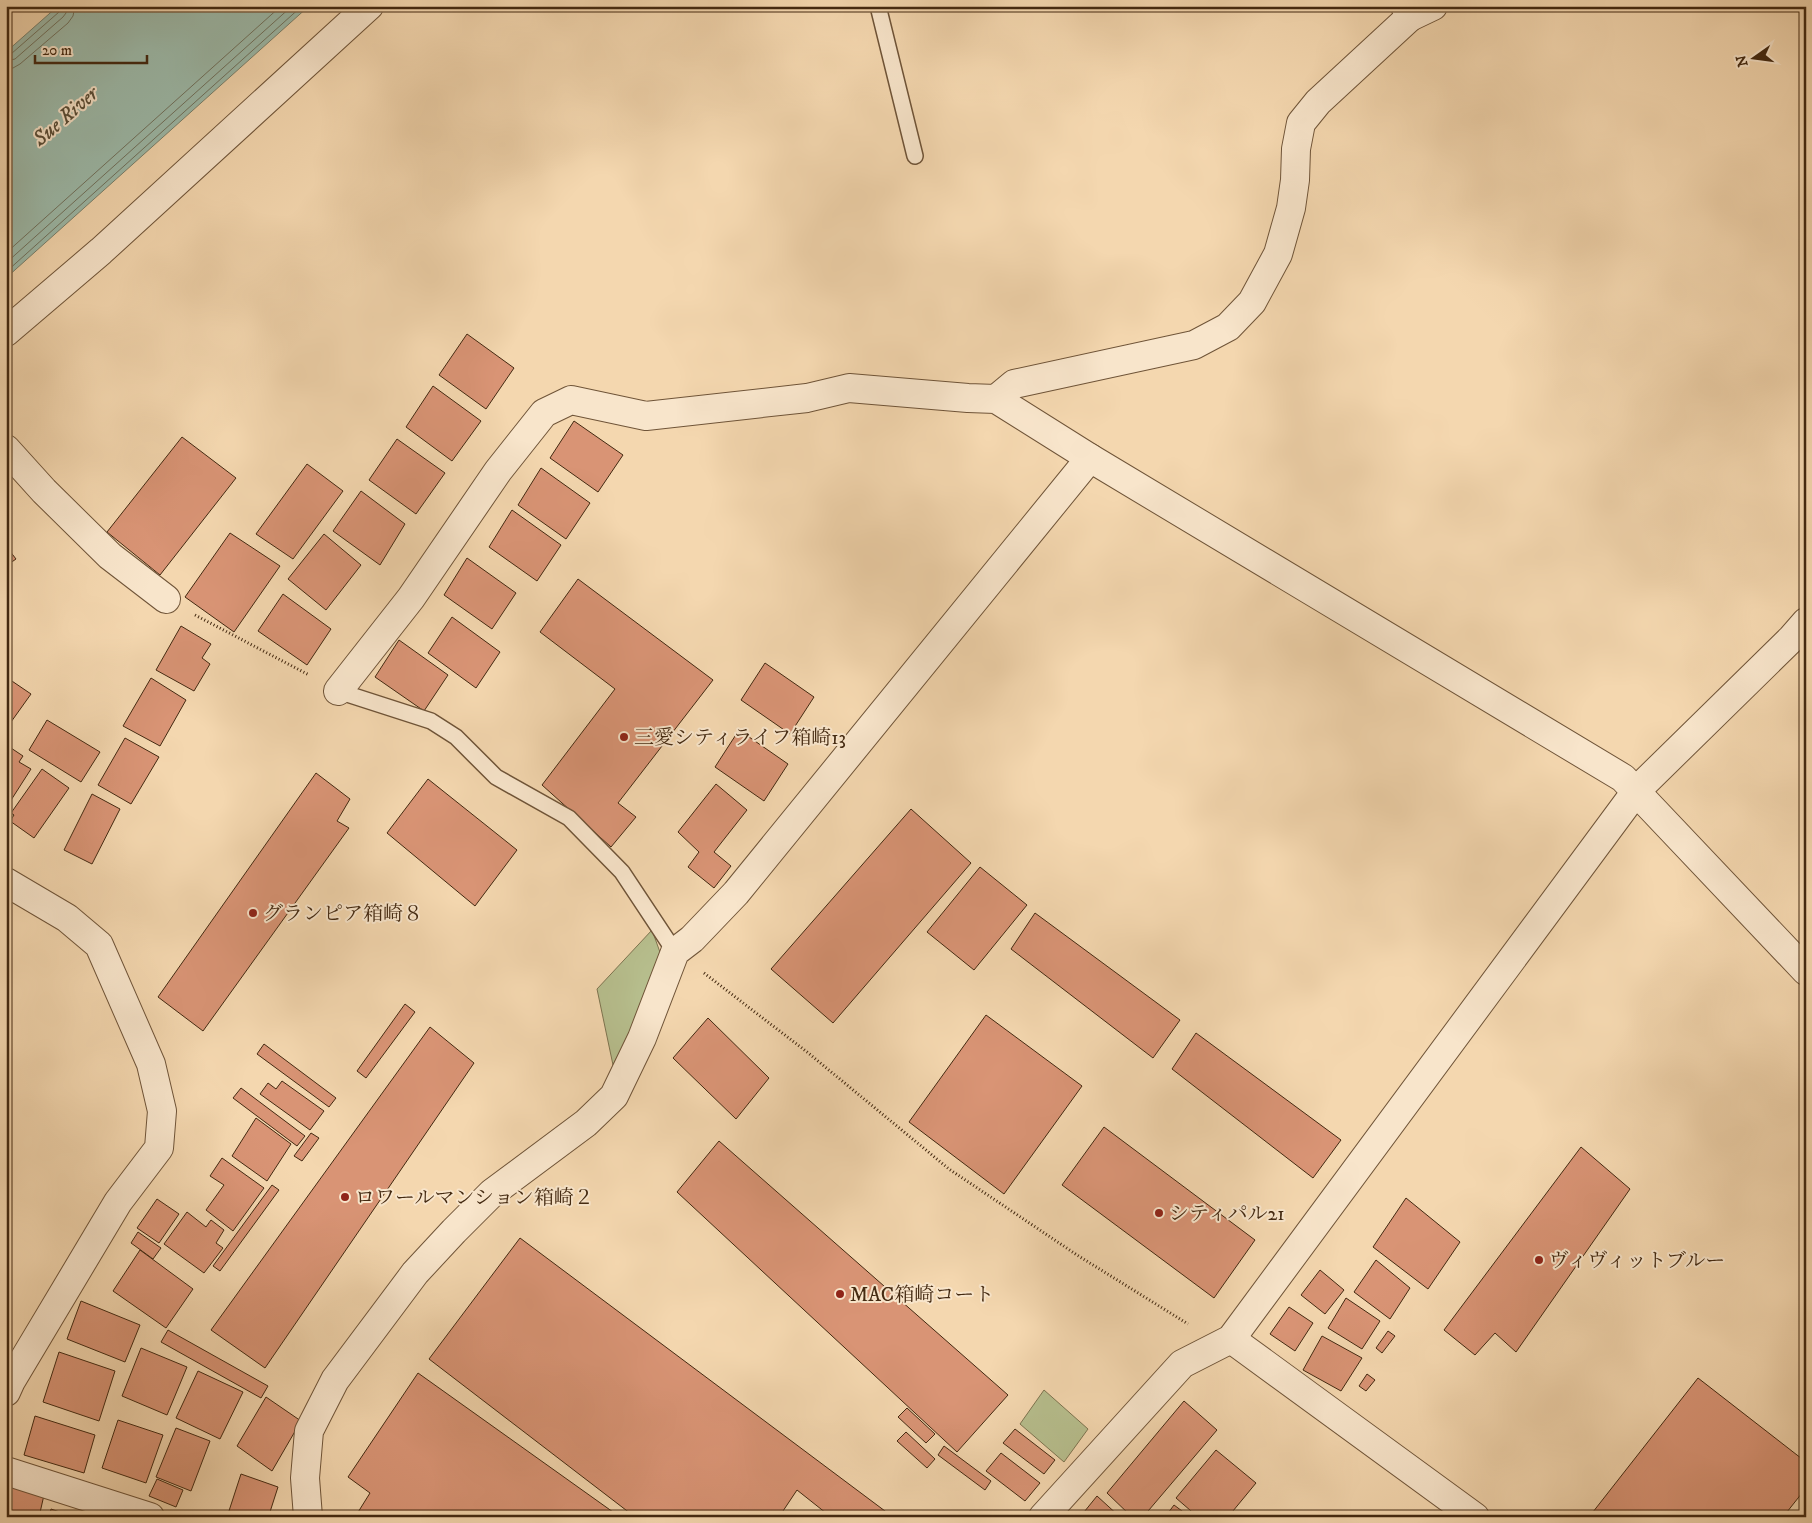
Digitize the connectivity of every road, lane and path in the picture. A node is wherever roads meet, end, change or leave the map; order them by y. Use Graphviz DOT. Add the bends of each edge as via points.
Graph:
graph roads {
  1 [pos="369,6"];
  2 [pos="878,6"];
  3 [pos="1416,10"];
  4 [pos="915,156"];
  5 [pos="6,332"];
  6 [pos="996,399"];
  7 [pos="6,449"];
  8 [pos="1090,458"];
  9 [pos="166,600"];
  10 [pos="1806,622"];
  11 [pos="338,691"];
  12 [pos="1637,790"];
  13 [pos="6,882"];
  14 [pos="675,952"];
  15 [pos="1806,971"];
  16 [pos="1231,1339"];
  17 [pos="8,1384"];
  18 [pos="6,1471"];
  19 [pos="150,1517"];
  20 [pos="308,1517"];
  21 [pos="1044,1517"];
  22 [pos="1475,1517"];
  1 -- 5 [label="street" via="101,251"];
  2 -- 4 [label="lane"];
  3 -- 6 [label="street" via="1318,102 1301,123 1291,208 1278,254 1252,302 1228,326 1194,345 1014,384"];
  6 -- 8 [label="street"];
  6 -- 11 [label="street" via="849,388 807,398 646,416 571,400 544,413 498,471 411,598"];
  7 -- 9 [label="street" via="110,556"];
  8 -- 12 [label="street" via="1623,778"];
  8 -- 14 [label="street" via="736,893"];
  9 -- 11 [label="path"];
  10 -- 12 [label="street"];
  11 -- 14 [label="lane" via="430,721 456,737 496,777 569,818 622,872"];
  12 -- 15 [label="street"];
  12 -- 16 [label="street"];
  13 -- 17 [label="street" via="67,918 99,945 151,1064 162,1111 159,1148 118,1202"];
  14 -- 16 [label="path" via="808,1052 949,1169 1077,1255 1200,1331"];
  14 -- 20 [label="street" via="642,1038 614,1096 586,1123 492,1193 460,1224 415,1273 335,1380 309,1431 305,1478"];
  16 -- 21 [label="street" via="1182,1364"];
  16 -- 22 [label="street"];
  18 -- 19 [label="street"];
}
